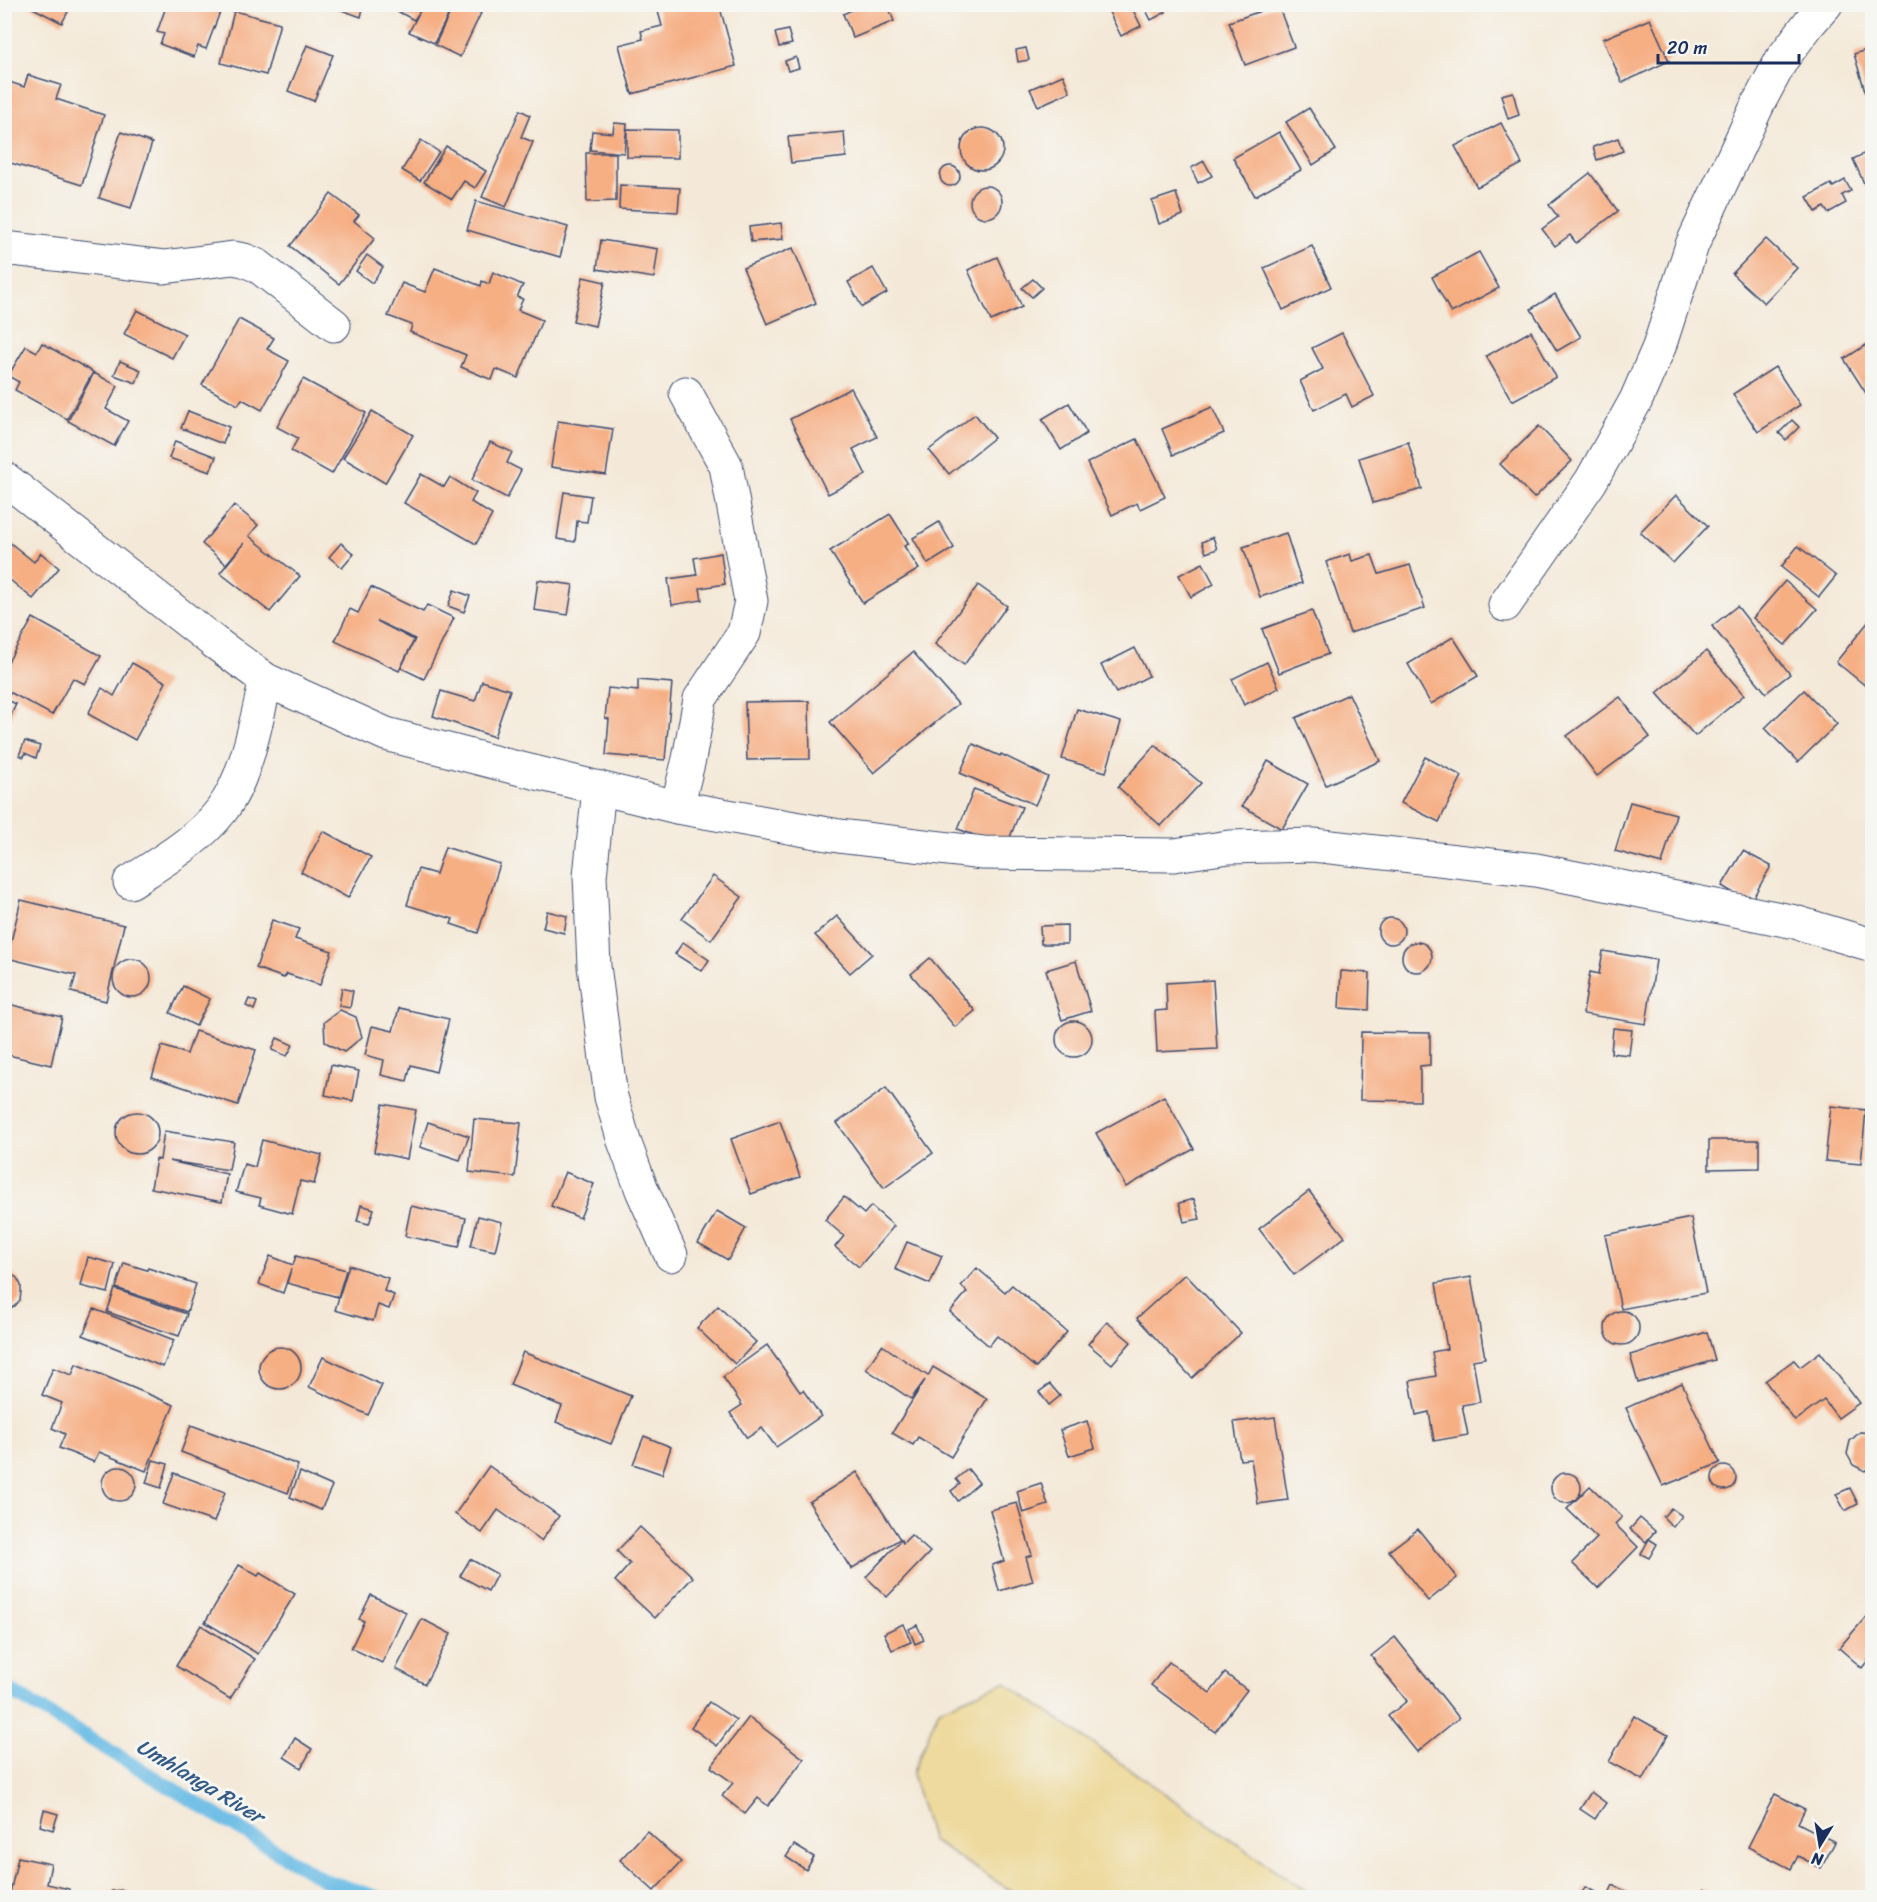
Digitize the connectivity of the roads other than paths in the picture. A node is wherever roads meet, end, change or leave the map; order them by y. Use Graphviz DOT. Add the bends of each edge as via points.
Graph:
graph roads {
  1 [pos="1826,4"];
  2 [pos="4,252"];
  3 [pos="334,325"];
  4 [pos="686,393"];
  5 [pos="4,478"];
  6 [pos="1505,605"];
  7 [pos="266,680"];
  8 [pos="599,788"];
  9 [pos="677,807"];
  10 [pos="130,882"];
  11 [pos="1872,945"];
  12 [pos="671,1255"];
  1 -- 6 [label="street" via="1782,59 1759,102 1692,245 1659,347 1636,400 1591,481"];
  2 -- 3 [label="street" via="13,249 165,267 244,260 258,266"];
  4 -- 9 [label="street" via="726,466 751,601 744,633 700,699"];
  5 -- 7 [label="street"];
  7 -- 8 [label="street" via="386,734"];
  7 -- 10 [label="street" via="242,771 221,810 187,844"];
  8 -- 9 [label="street"];
  8 -- 12 [label="street" via="591,876 593,955 611,1097 642,1190"];
  9 -- 11 [label="street" via="839,836 983,853 1174,855 1229,847 1313,845 1536,870 1796,922"];
}
